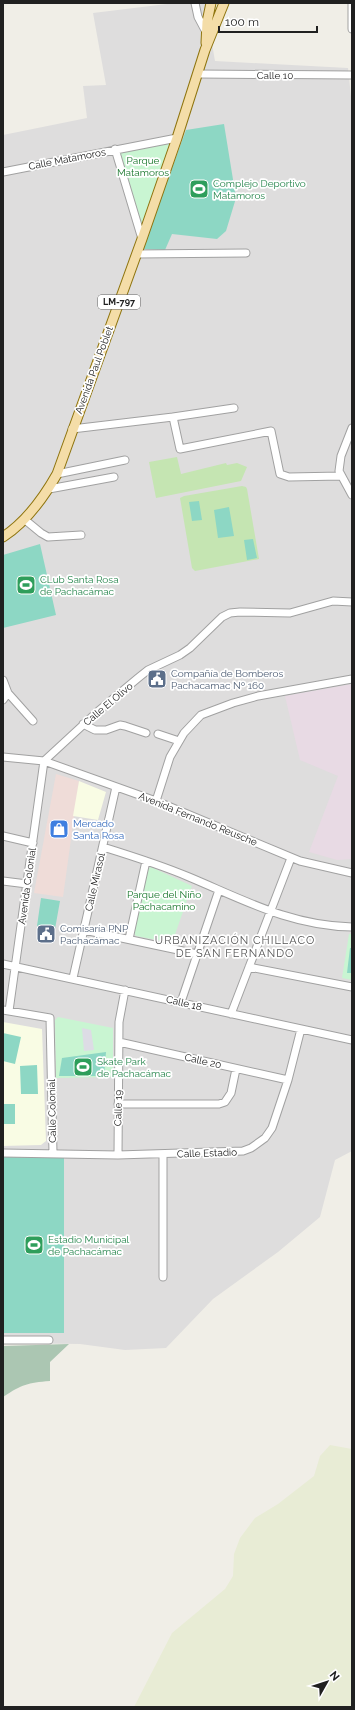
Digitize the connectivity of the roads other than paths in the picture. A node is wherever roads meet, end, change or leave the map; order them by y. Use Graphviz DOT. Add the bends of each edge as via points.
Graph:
graph roads {
  1 [pos="195,3"];
  2 [pos="211,3"];
  3 [pos="224,3"];
  4 [pos="352,3"];
  5 [pos="352,30"];
  6 [pos="206,32"];
  7 [pos="205,50"];
  8 [pos="198,74"];
  9 [pos="352,75"];
  10 [pos="177,138"];
  11 [pos="115,149"];
  12 [pos="3,172"];
  13 [pos="142,239"];
  14 [pos="246,253"];
  15 [pos="136,254"];
  16 [pos="234,408"];
  17 [pos="173,417"];
  18 [pos="352,428"];
  19 [pos="72,430"];
  20 [pos="125,460"];
  21 [pos="57,474"];
  22 [pos="341,476"];
  23 [pos="114,477"];
  24 [pos="49,489"];
  25 [pos="352,495"];
  26 [pos="24,519"];
  27 [pos="81,535"];
  28 [pos="3,537"];
  29 [pos="352,602"];
  30 [pos="352,679"];
  31 [pos="3,680"];
  32 [pos="8,693"];
  33 [pos="3,700"];
  34 [pos="33,721"];
  35 [pos="83,724"];
  36 [pos="146,733"];
  37 [pos="158,734"];
  38 [pos="179,741"];
  39 [pos="3,757"];
  40 [pos="44,761"];
  41 [pos="116,786"];
  42 [pos="156,801"];
  43 [pos="3,836"];
  44 [pos="33,843"];
  45 [pos="103,847"];
  46 [pos="291,858"];
  47 [pos="146,861"];
  48 [pos="352,873"];
  49 [pos="3,881"];
  50 [pos="27,884"];
  51 [pos="219,890"];
  52 [pos="270,912"];
  53 [pos="352,927"];
  54 [pos="84,930"];
  55 [pos="129,939"];
  56 [pos="197,954"];
  57 [pos="3,964"];
  58 [pos="15,966"];
  59 [pos="249,967"];
  60 [pos="73,978"];
  61 [pos="352,987"];
  62 [pos="125,990"];
  63 [pos="181,1002"];
  64 [pos="6,1011"];
  65 [pos="231,1014"];
  66 [pos="301,1029"];
  67 [pos="352,1040"];
  68 [pos="119,1042"];
  69 [pos="236,1069"];
  70 [pos="288,1080"];
  71 [pos="118,1104"];
  72 [pos="3,1153"];
  73 [pos="53,1153"];
  74 [pos="163,1154"];
  75 [pos="118,1155"];
  76 [pos="163,1276"];
  77 [pos="3,1340"];
  78 [pos="49,1340"];
  1 -- 6 [label="street" via="198,17"];
  2 -- 6 [label="main road, Avenida Paul Poblet / LM-797"];
  3 -- 7 [label="main road, Avenida Paul Poblet / LM-797"];
  4 -- 5 [label="street"];
  6 -- 7 [label="main road, Avenida Paul Poblet / LM-797"];
  7 -- 8 [label="main road, Avenida Paul Poblet / LM-797"];
  8 -- 9 [label="street, Calle 10"];
  8 -- 10 [label="main road, Avenida Paul Poblet / LM-797"];
  10 -- 11 [label="street, Calle Matamoros"];
  10 -- 13 [label="main road, Avenida Paul Poblet / LM-797"];
  11 -- 12 [label="street, Calle Matamoros"];
  11 -- 13 [label="street"];
  13 -- 15 [label="main road, Avenida Paul Poblet / LM-797"];
  14 -- 15 [label="street"];
  15 -- 19 [label="main road, Avenida Paul Poblet / LM-797"];
  16 -- 17 [label="street"];
  17 -- 19 [label="street"];
  17 -- 22 [label="street" via="180,449 270,431 280,474 289,477"];
  18 -- 22 [label="street" via="341,456"];
  19 -- 21 [label="main road, Avenida Paul Poblet / LM-797"];
  20 -- 21 [label="street"];
  21 -- 24 [label="main road, Avenida Paul Poblet / LM-797"];
  22 -- 25 [label="street"];
  23 -- 24 [label="street"];
  24 -- 26 [label="main road, Avenida Paul Poblet / LM-797"];
  26 -- 27 [label="street" via="48,537"];
  26 -- 28 [label="main road, Avenida Paul Poblet / LM-797"];
  29 -- 35 [label="street, Calle El Olivo" via="333,601 290,613 230,613 222,617 180,655 148,670"];
  30 -- 38 [label="street" via="233,702 201,715"];
  31 -- 32 [label="street"];
  32 -- 33 [label="street"];
  32 -- 34 [label="street"];
  35 -- 36 [label="street" via="95,730 106,730 120,725"];
  35 -- 40 [label="street, Calle El Olivo"];
  37 -- 38 [label="street"];
  38 -- 42 [label="street" via="170,757"];
  39 -- 40 [label="street, Avenida Fernando Reusche"];
  40 -- 41 [label="street, Avenida Fernando Reusche"];
  40 -- 44 [label="street, Avenida Colonial"];
  41 -- 42 [label="street, Avenida Fernando Reusche"];
  41 -- 45 [label="street, Calle Mirasol"];
  42 -- 46 [label="street, Avenida Fernando Reusche"];
  43 -- 44 [label="street"];
  44 -- 50 [label="street, Avenida Colonial"];
  45 -- 47 [label="street"];
  45 -- 54 [label="street, Calle Mirasol"];
  46 -- 48 [label="street, Avenida Fernando Reusche"];
  46 -- 52 [label="street"];
  47 -- 51 [label="street"];
  47 -- 55 [label="street"];
  49 -- 50 [label="street"];
  50 -- 58 [label="street, Avenida Colonial"];
  51 -- 52 [label="street"];
  51 -- 56 [label="street"];
  52 -- 53 [label="street" via="323,925"];
  52 -- 59 [label="street"];
  54 -- 55 [label="street"];
  54 -- 60 [label="street, Calle Mirasol"];
  55 -- 56 [label="street"];
  56 -- 63 [label="street"];
  57 -- 58 [label="street, Calle 18"];
  58 -- 60 [label="street, Calle 18"];
  58 -- 64 [label="street, Avenida Colonial"];
  59 -- 61 [label="street"];
  59 -- 65 [label="street"];
  60 -- 62 [label="street, Calle 18"];
  62 -- 63 [label="street, Calle 18"];
  62 -- 68 [label="street, Calle 19" via="119,1022"];
  63 -- 65 [label="street, Calle 18"];
  64 -- 73 [label="street, Calle Colonial" via="50,1018"];
  65 -- 66 [label="street, Calle 18"];
  66 -- 67 [label="street, Calle 18"];
  66 -- 70 [label="street, Calle Estadio"];
  68 -- 69 [label="street, Calle 20"];
  68 -- 71 [label="street, Calle 19"];
  69 -- 70 [label="street, Calle 20"];
  69 -- 71 [label="street" via="229,1098 219,1104"];
  70 -- 74 [label="street, Calle Estadio" via="272,1128 265,1138 251,1148 243,1151"];
  71 -- 75 [label="street, Calle 19"];
  72 -- 73 [label="street, Calle Colonial"];
  73 -- 75 [label="street, Calle Estadio"];
  74 -- 75 [label="street, Calle Estadio"];
  74 -- 76 [label="street"];
  77 -- 78 [label="street"];
}
